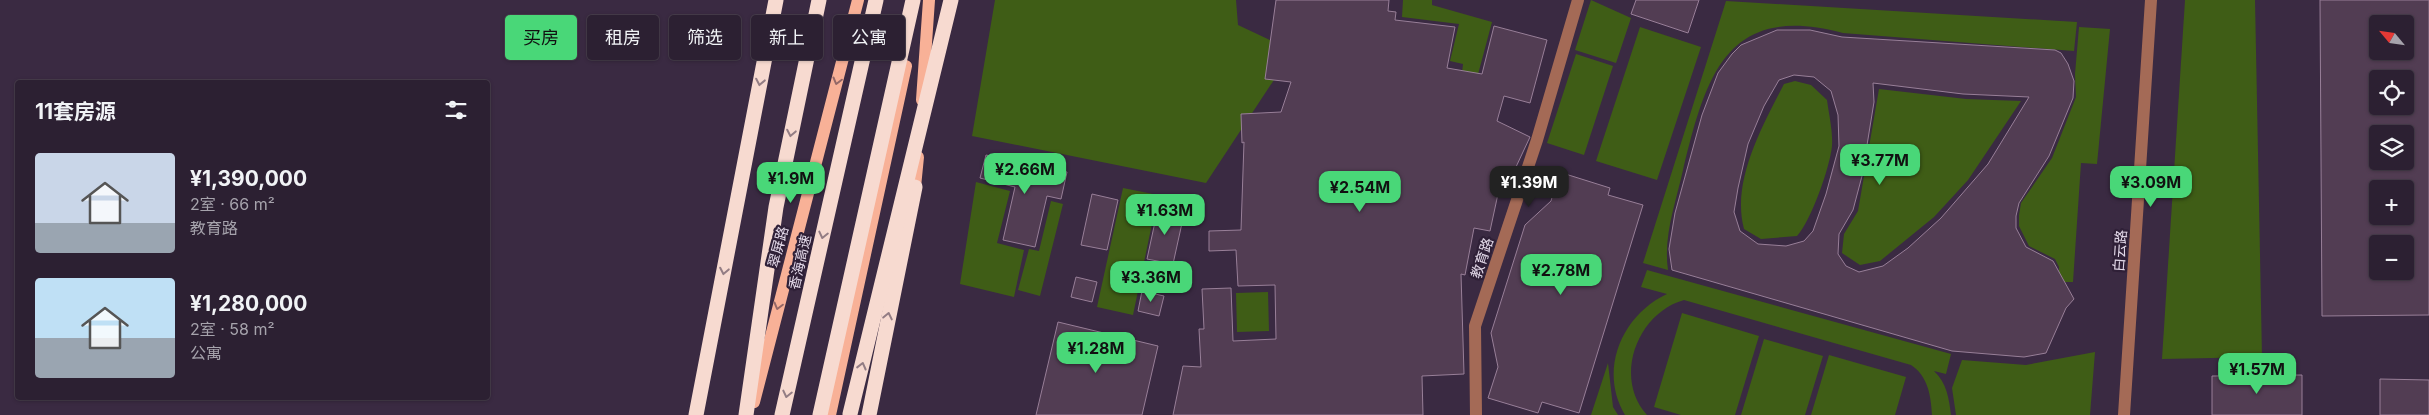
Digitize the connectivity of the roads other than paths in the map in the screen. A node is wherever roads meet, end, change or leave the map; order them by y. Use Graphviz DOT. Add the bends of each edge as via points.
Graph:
graph roads {
  1 [pos="776,0"];
  2 [pos="818,0"];
  3 [pos="858,0"];
  4 [pos="876,0"];
  5 [pos="913,0"];
  6 [pos="920,0"];
  7 [pos="929,0"];
  8 [pos="950,0"];
  9 [pos="1578,0"];
  10 [pos="2151,0"];
  11 [pos="915,187"];
  12 [pos="850,414"];
  13 [pos="696,415"];
  14 [pos="746,415"];
  15 [pos="750,415"];
  16 [pos="782,415"];
  17 [pos="820,415"];
  18 [pos="830,415"];
  19 [pos="869,415"];
  20 [pos="1476,415"];
  21 [pos="2124,415"];
  1 -- 13 [label="highway, one-way"];
  2 -- 14 [label="highway, one-way" via="776,207"];
  3 -- 15 [label="main road, 翠屏路, one-way"];
  4 -- 16 [label="highway, 香海高速, one-way"];
  5 -- 17 [label="highway"];
  6 -- 18 [label="main road"];
  7 -- 11 [label="main road"];
  12 -- 8 [label="highway, one-way, bridge"];
  9 -- 20 [label="street, 教育路" via="1537,140 1475,326"];
  10 -- 21 [label="street, 白云路"];
  19 -- 11 [label="highway, one-way"];
}
